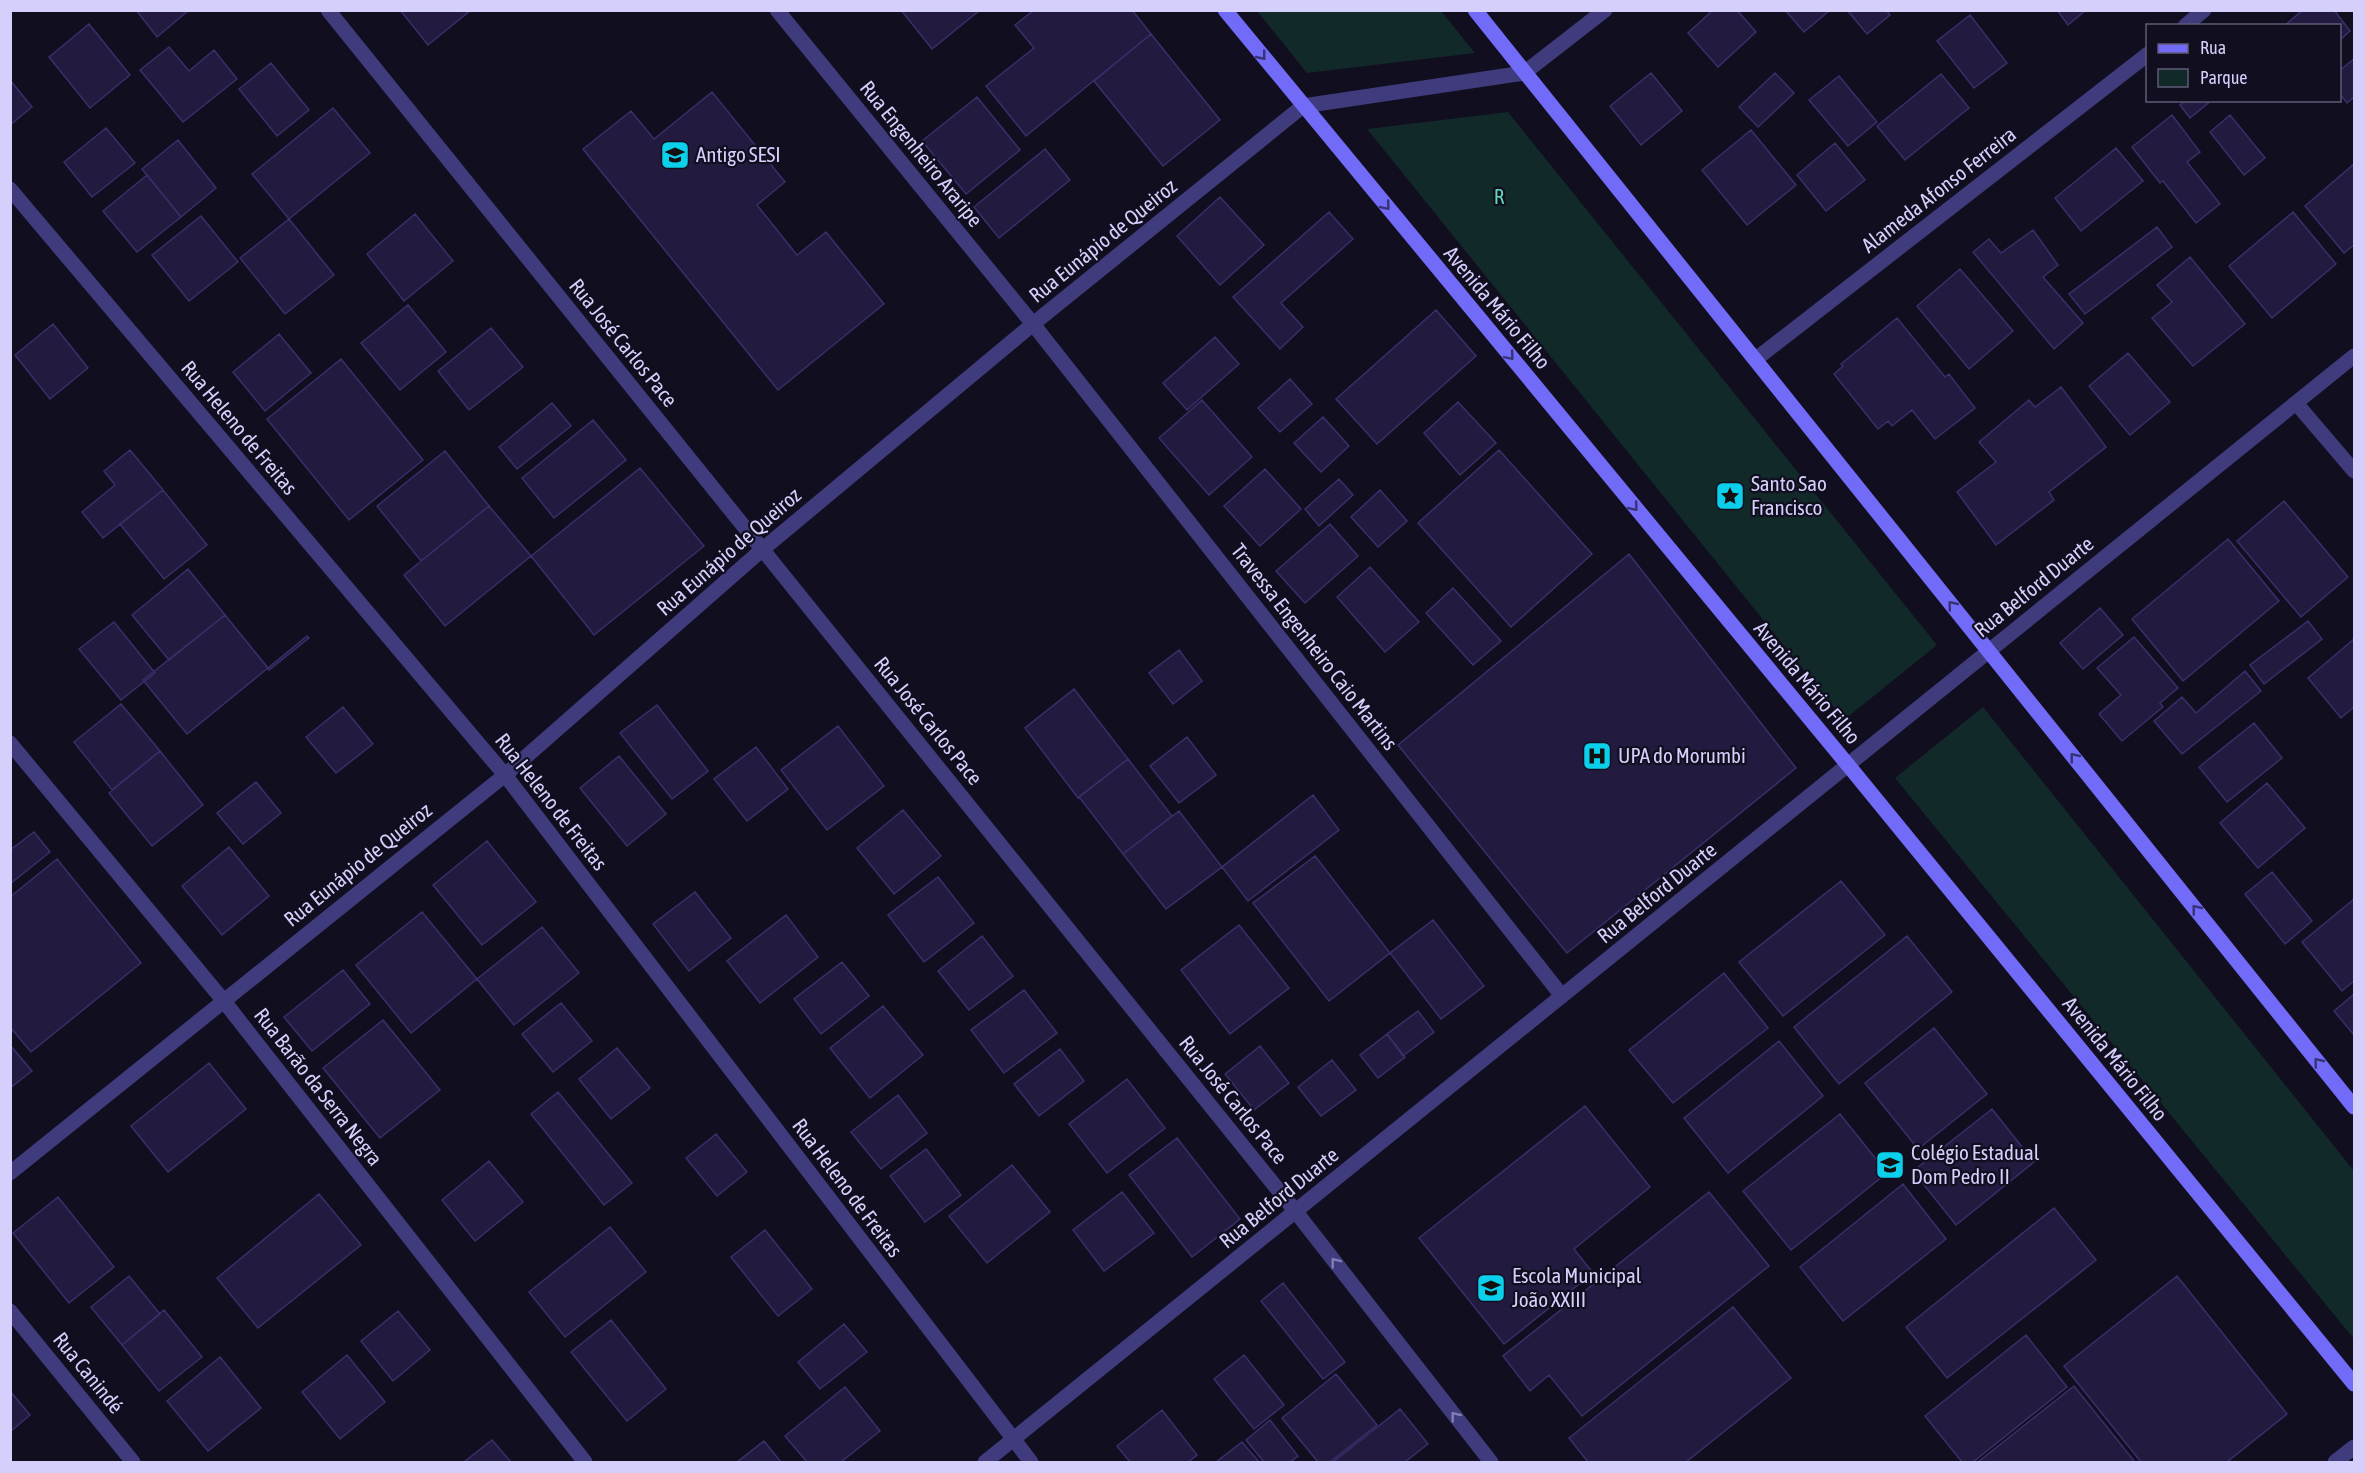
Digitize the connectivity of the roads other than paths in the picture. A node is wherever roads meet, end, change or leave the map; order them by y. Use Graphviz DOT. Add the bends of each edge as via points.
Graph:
graph roads {
  1 [pos="328,10"];
  2 [pos="777,10"];
  3 [pos="1225,10"];
  4 [pos="1474,10"];
  5 [pos="1605,10"];
  6 [pos="2204,10"];
  7 [pos="2187,24"];
  8 [pos="2146,56"];
  9 [pos="1524,73"];
  10 [pos="1303,106"];
  11 [pos="10,189"];
  12 [pos="1033,324"];
  13 [pos="2355,356"];
  14 [pos="1756,359"];
  15 [pos="2296,403"];
  16 [pos="2355,471"];
  17 [pos="762,549"];
  18 [pos="1989,651"];
  19 [pos="10,743"];
  20 [pos="1848,765"];
  21 [pos="505,775"];
  22 [pos="1562,996"];
  23 [pos="223,1000"];
  24 [pos="2355,1107"];
  25 [pos="10,1173"];
  26 [pos="1296,1212"];
  27 [pos="10,1311"];
  28 [pos="2355,1384"];
  29 [pos="1013,1440"];
  30 [pos="2355,1447"];
  31 [pos="133,1462"];
  32 [pos="585,1462"];
  33 [pos="985,1462"];
  34 [pos="1031,1462"];
  35 [pos="1491,1462"];
  36 [pos="2335,1462"];
  1 -- 17 [label="street, Rua José Carlos Pace"];
  2 -- 12 [label="street, Rua Engenheiro Araripe"];
  3 -- 10 [label="main road, Avenida Mário Filho, one-way"];
  4 -- 9 [label="main road"];
  5 -- 9 [label="street"];
  6 -- 7 [label="street"];
  8 -- 14 [label="street, Alameda Afonso Ferreira"];
  9 -- 10 [label="street"];
  9 -- 14 [label="main road"];
  10 -- 12 [label="street, Rua Eunápio de Queiroz"];
  10 -- 20 [label="main road, Avenida Mário Filho, one-way"];
  11 -- 21 [label="street, Rua Heleno de Freitas"];
  12 -- 17 [label="street, Rua Eunápio de Queiroz"];
  12 -- 22 [label="street, Travessa Engenheiro Caio Martins"];
  13 -- 15 [label="street, Rua Belford Duarte"];
  18 -- 14 [label="main road, one-way"];
  15 -- 16 [label="street"];
  15 -- 18 [label="street, Rua Belford Duarte"];
  17 -- 21 [label="street, Rua Eunápio de Queiroz"];
  17 -- 26 [label="street, Rua José Carlos Pace"];
  18 -- 20 [label="street, Rua Belford Duarte"];
  24 -- 18 [label="main road, one-way"];
  19 -- 23 [label="street, Rua Barão da Serra Negra"];
  20 -- 22 [label="street, Rua Belford Duarte"];
  20 -- 28 [label="main road, Avenida Mário Filho"];
  21 -- 23 [label="street, Rua Eunápio de Queiroz"];
  21 -- 29 [label="street, Rua Heleno de Freitas"];
  22 -- 26 [label="street, Rua Belford Duarte"];
  23 -- 25 [label="street, Rua Eunápio de Queiroz"];
  23 -- 32 [label="street, Rua Barão da Serra Negra"];
  26 -- 29 [label="street, Rua Belford Duarte"];
  35 -- 26 [label="street, Rua José Carlos Pace, one-way"];
  27 -- 31 [label="street, Rua Canindé"];
  29 -- 33 [label="street, Rua Belford Duarte"];
  29 -- 34 [label="street, Rua Heleno de Freitas"];
  30 -- 36 [label="street"];
}
